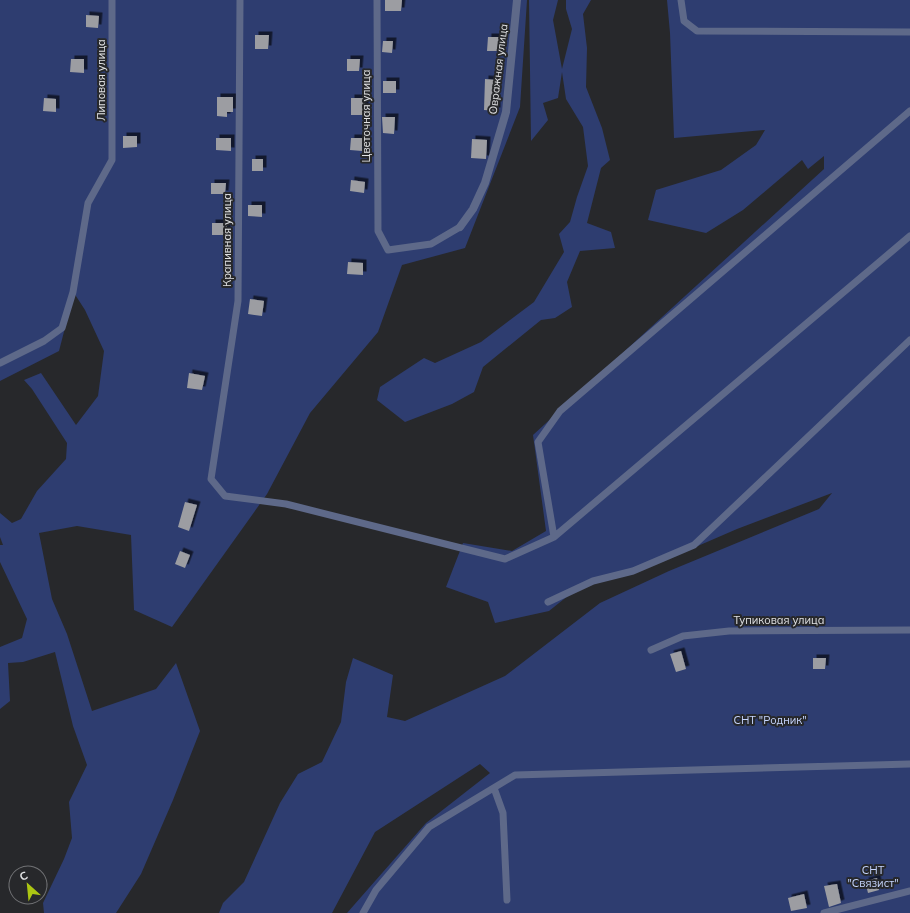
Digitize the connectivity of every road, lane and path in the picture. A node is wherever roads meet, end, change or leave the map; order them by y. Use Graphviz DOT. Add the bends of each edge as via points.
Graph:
graph roads {
  1 [pos="112,0"];
  2 [pos="240,0"];
  3 [pos="377,0"];
  4 [pos="517,0"];
  5 [pos="681,0"];
  6 [pos="910,32"];
  7 [pos="910,111"];
  8 [pos="460,227"];
  9 [pos="910,236"];
  10 [pos="910,340"];
  11 [pos="0,363"];
  12 [pos="554,538"];
  13 [pos="548,602"];
  14 [pos="910,630"];
  15 [pos="651,650"];
  16 [pos="910,764"];
  17 [pos="494,788"];
  18 [pos="910,891"];
  19 [pos="507,900"];
  20 [pos="363,913"];
  21 [pos="824,913"];
  1 -- 11 [label="lane, Липовая улица" via="112,160 88,203 74,292 62,328 44,341"];
  2 -- 12 [label="lane, Крапивная улица" via="238,301 211,479 225,496 286,504 505,560"];
  3 -- 8 [label="lane, Цветочная улица" via="378,232 388,250 431,244"];
  4 -- 8 [label="street, Овражная улица" via="506,112 485,183"];
  5 -- 6 [label="lane" via="684,21 697,31"];
  7 -- 12 [label="lane" via="560,411 538,442"];
  9 -- 12 [label="lane"];
  10 -- 13 [label="lane" via="694,545 633,571 593,581"];
  14 -- 15 [label="lane, Тупиковая улица" via="729,631 683,636"];
  16 -- 17 [label="lane" via="515,775"];
  17 -- 19 [label="lane" via="503,813"];
  17 -- 20 [label="lane" via="429,827 376,890"];
  18 -- 21 [label="lane"];
}
